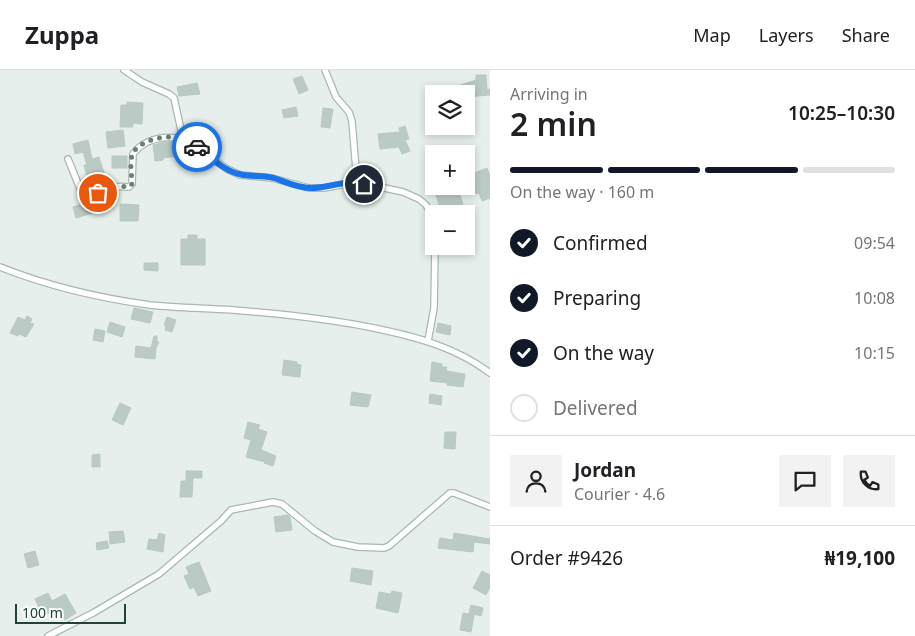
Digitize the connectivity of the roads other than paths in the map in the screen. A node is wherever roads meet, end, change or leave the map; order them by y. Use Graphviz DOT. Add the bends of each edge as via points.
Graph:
graph roads {
  1 [pos="124,70"];
  2 [pos="325,70"];
  3 [pos="187,140"];
  4 [pos="68,159"];
  5 [pos="357,182"];
  6 [pos="426,205"];
  7 [pos="435,255"];
  8 [pos="0,267"];
  9 [pos="428,341"];
  10 [pos="490,373"];
  11 [pos="490,507"];
  12 [pos="51,635"];
  1 -- 3 [label="street" via="174,98 181,130"];
  2 -- 5 [label="street" via="336,97 352,121"];
  3 -- 4 [label="street" via="157,138 144,143 133,154 132,184 129,187 119,186 90,195 84,194 78,186"];
  3 -- 5 [label="street" via="240,175 272,178 309,188"];
  5 -- 6 [label="street" via="403,192"];
  7 -- 9 [label="street" via="434,308"];
  8 -- 9 [label="street" via="78,292 149,304 351,322"];
  9 -- 10 [label="street" via="472,360"];
  11 -- 12 [label="street" via="450,493 389,546 375,548 333,542 282,504 268,503 231,510 158,574"];
}
